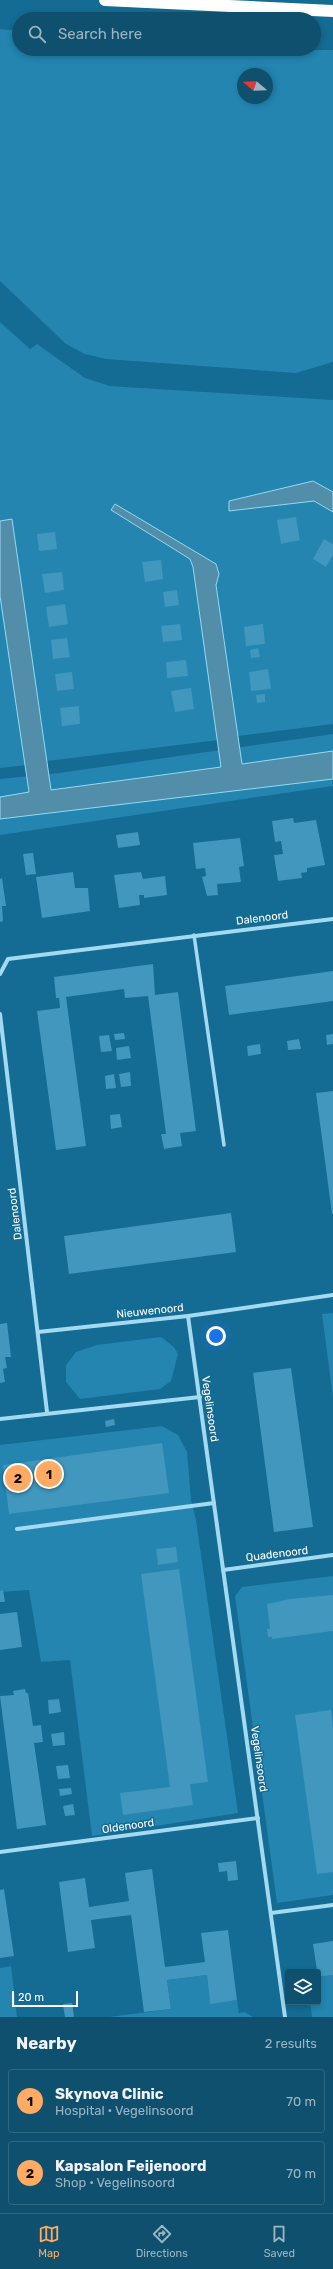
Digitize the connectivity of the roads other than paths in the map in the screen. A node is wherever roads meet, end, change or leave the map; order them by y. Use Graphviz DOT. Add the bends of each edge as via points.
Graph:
graph roads {
  1 [pos="105,0"];
  2 [pos="333,11"];
  3 [pos="333,919"];
  4 [pos="194,935"];
  5 [pos="0,974"];
  6 [pos="0,1014"];
  7 [pos="224,1145"];
  8 [pos="333,1295"];
  9 [pos="188,1316"];
  10 [pos="38,1332"];
  11 [pos="200,1397"];
  12 [pos="47,1412"];
  13 [pos="0,1419"];
  14 [pos="214,1503"];
  15 [pos="17,1530"];
  16 [pos="333,1556"];
  17 [pos="224,1570"];
  18 [pos="258,1818"];
  19 [pos="0,1852"];
  20 [pos="333,1905"];
  21 [pos="271,1913"];
  22 [pos="285,2017"];
  1 -- 2 [label="highway"];
  3 -- 4 [label="street, Dalenoord"];
  4 -- 5 [label="street, Dalenoord" via="8,959"];
  4 -- 7 [label="street"];
  6 -- 10 [label="street, Dalenoord"];
  8 -- 9 [label="street, Nieuwenoord"];
  9 -- 10 [label="street, Nieuwenoord"];
  9 -- 11 [label="street, Vegelinsoord"];
  10 -- 12 [label="street, Dalenoord"];
  11 -- 12 [label="street"];
  11 -- 14 [label="street, Vegelinsoord"];
  12 -- 13 [label="street"];
  14 -- 15 [label="street"];
  14 -- 17 [label="street, Vegelinsoord"];
  16 -- 17 [label="street, Quadenoord"];
  17 -- 18 [label="street, Vegelinsoord"];
  18 -- 19 [label="street, Oldenoord"];
  18 -- 21 [label="street, Vegelinsoord"];
  20 -- 21 [label="street"];
  21 -- 22 [label="street, Vegelinsoord"];
}
